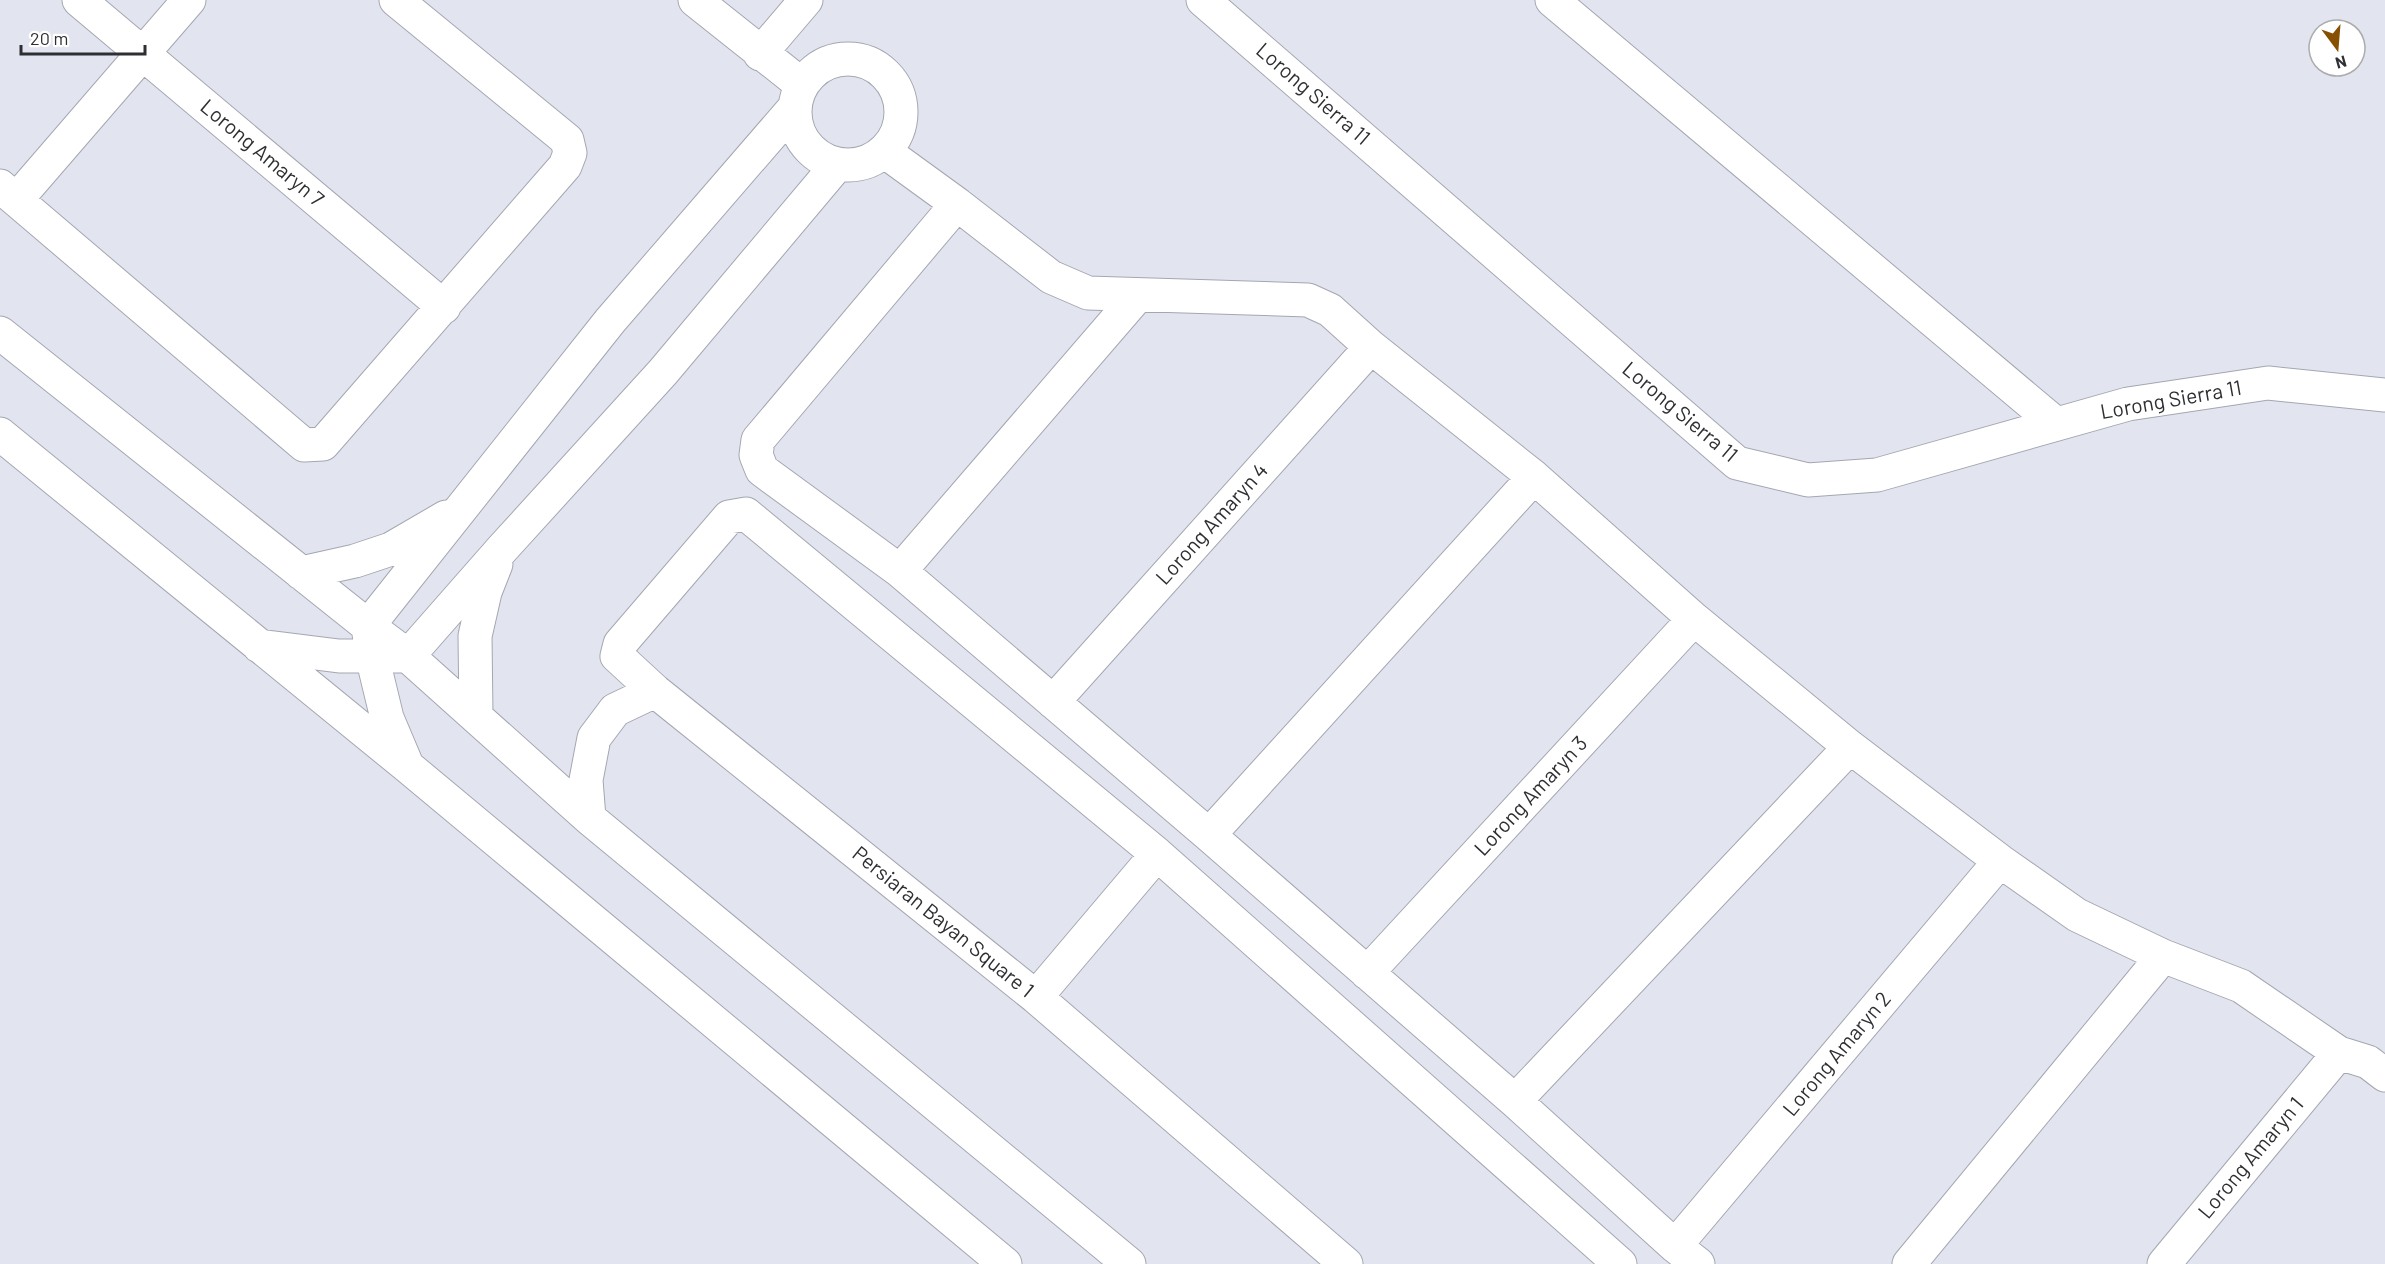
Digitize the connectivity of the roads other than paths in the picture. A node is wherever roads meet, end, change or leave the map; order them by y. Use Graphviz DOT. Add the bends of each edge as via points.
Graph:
graph roads {
  1 [pos="79,0"];
  2 [pos="189,0"];
  3 [pos="396,0"];
  4 [pos="695,0"];
  5 [pos="806,0"];
  6 [pos="1203,0"];
  7 [pos="1552,0"];
  8 [pos="144,54"];
  9 [pos="760,54"];
  10 [pos="798,96"];
  11 [pos="884,152"];
  12 [pos="837,165"];
  13 [pos="8,193"];
  14 [pos="957,204"];
  15 [pos="1138,295"];
  16 [pos="444,307"];
  17 [pos="0,333"];
  18 [pos="1371,346"];
  19 [pos="2385,395"];
  20 [pos="2056,424"];
  21 [pos="0,434"];
  22 [pos="1534,477"];
  23 [pos="462,508"];
  24 [pos="502,549"];
  25 [pos="900,571"];
  26 [pos="301,573"];
  27 [pos="1694,619"];
  28 [pos="370,641"];
  29 [pos="259,646"];
  30 [pos="408,656"];
  31 [pos="655,691"];
  32 [pos="1053,702"];
  33 [pos="476,716"];
  34 [pos="1850,747"];
  35 [pos="407,766"];
  36 [pos="589,818"];
  37 [pos="1209,835"];
  38 [pos="1157,854"];
  39 [pos="2000,861"];
  40 [pos="2163,956"];
  41 [pos="1367,973"];
  42 [pos="1036,997"];
  43 [pos="2339,1053"];
  44 [pos="2385,1075"];
  45 [pos="1515,1101"];
  46 [pos="1686,1255"];
  47 [pos="1005,1264"];
  48 [pos="1129,1264"];
  49 [pos="1346,1264"];
  50 [pos="1620,1264"];
  51 [pos="1909,1264"];
  52 [pos="2164,1264"];
  1 -- 8 [label="street, Lorong Amaryn 7"];
  2 -- 8 [label="street"];
  3 -- 16 [label="street" via="567,140 570,153 566,166"];
  4 -- 9 [label="street"];
  5 -- 9 [label="street"];
  6 -- 20 [label="street, Lorong Sierra 11" via="1737,463 1809,480 1877,475"];
  7 -- 20 [label="street"];
  8 -- 13 [label="street"];
  8 -- 16 [label="street, Lorong Amaryn 7"];
  9 -- 10 [label="street"];
  10 -- 11 [label="street" via="812,73 826,64 843,60 875,67 896,91 900,106 900,122"];
  10 -- 12 [label="street" via="795,123 806,144 823,160"];
  10 -- 23 [label="street" via="610,321"];
  11 -- 12 [label="street" via="862,163"];
  11 -- 14 [label="street"];
  12 -- 24 [label="street" via="663,372"];
  13 -- 16 [label="street" via="304,445 322,444"];
  14 -- 15 [label="street" via="1051,277 1088,293"];
  14 -- 25 [label="street" via="758,440 756,455 762,470"];
  15 -- 18 [label="street" via="1308,300 1330,310"];
  15 -- 25 [label="street"];
  17 -- 26 [label="street"];
  18 -- 22 [label="street"];
  18 -- 32 [label="street, Lorong Amaryn 4"];
  19 -- 20 [label="street, Lorong Sierra 11" via="2268,383 2128,404"];
  21 -- 29 [label="street"];
  22 -- 27 [label="street"];
  22 -- 37 [label="street"];
  23 -- 26 [label="street" via="391,549"];
  23 -- 28 [label="street"];
  24 -- 30 [label="street"];
  24 -- 33 [label="street" via="485,592 475,636"];
  25 -- 32 [label="street"];
  26 -- 28 [label="street"];
  27 -- 34 [label="street"];
  27 -- 41 [label="street, Lorong Amaryn 3"];
  28 -- 29 [label="street" via="339,656"];
  28 -- 30 [label="street"];
  28 -- 35 [label="street" via="387,718"];
  29 -- 35 [label="street"];
  30 -- 33 [label="street"];
  31 -- 36 [label="street" via="615,710 594,738 586,780"];
  31 -- 38 [label="street, Persiaran Bayan Square 1" via="617,656 620,644 729,517 746,514"];
  31 -- 42 [label="street, Persiaran Bayan Square 1"];
  32 -- 37 [label="street"];
  33 -- 36 [label="street"];
  34 -- 39 [label="street"];
  34 -- 45 [label="street"];
  35 -- 47 [label="street"];
  36 -- 48 [label="street"];
  37 -- 41 [label="street"];
  38 -- 42 [label="street"];
  38 -- 50 [label="street"];
  39 -- 40 [label="street" via="2077,915"];
  39 -- 46 [label="street, Lorong Amaryn 2"];
  40 -- 43 [label="street" via="2241,986"];
  40 -- 51 [label="street"];
  41 -- 45 [label="street"];
  42 -- 49 [label="street, Persiaran Bayan Square 1"];
  43 -- 44 [label="street" via="2368,1062"];
  43 -- 52 [label="street, Lorong Amaryn 1"];
  45 -- 46 [label="street"];
}
